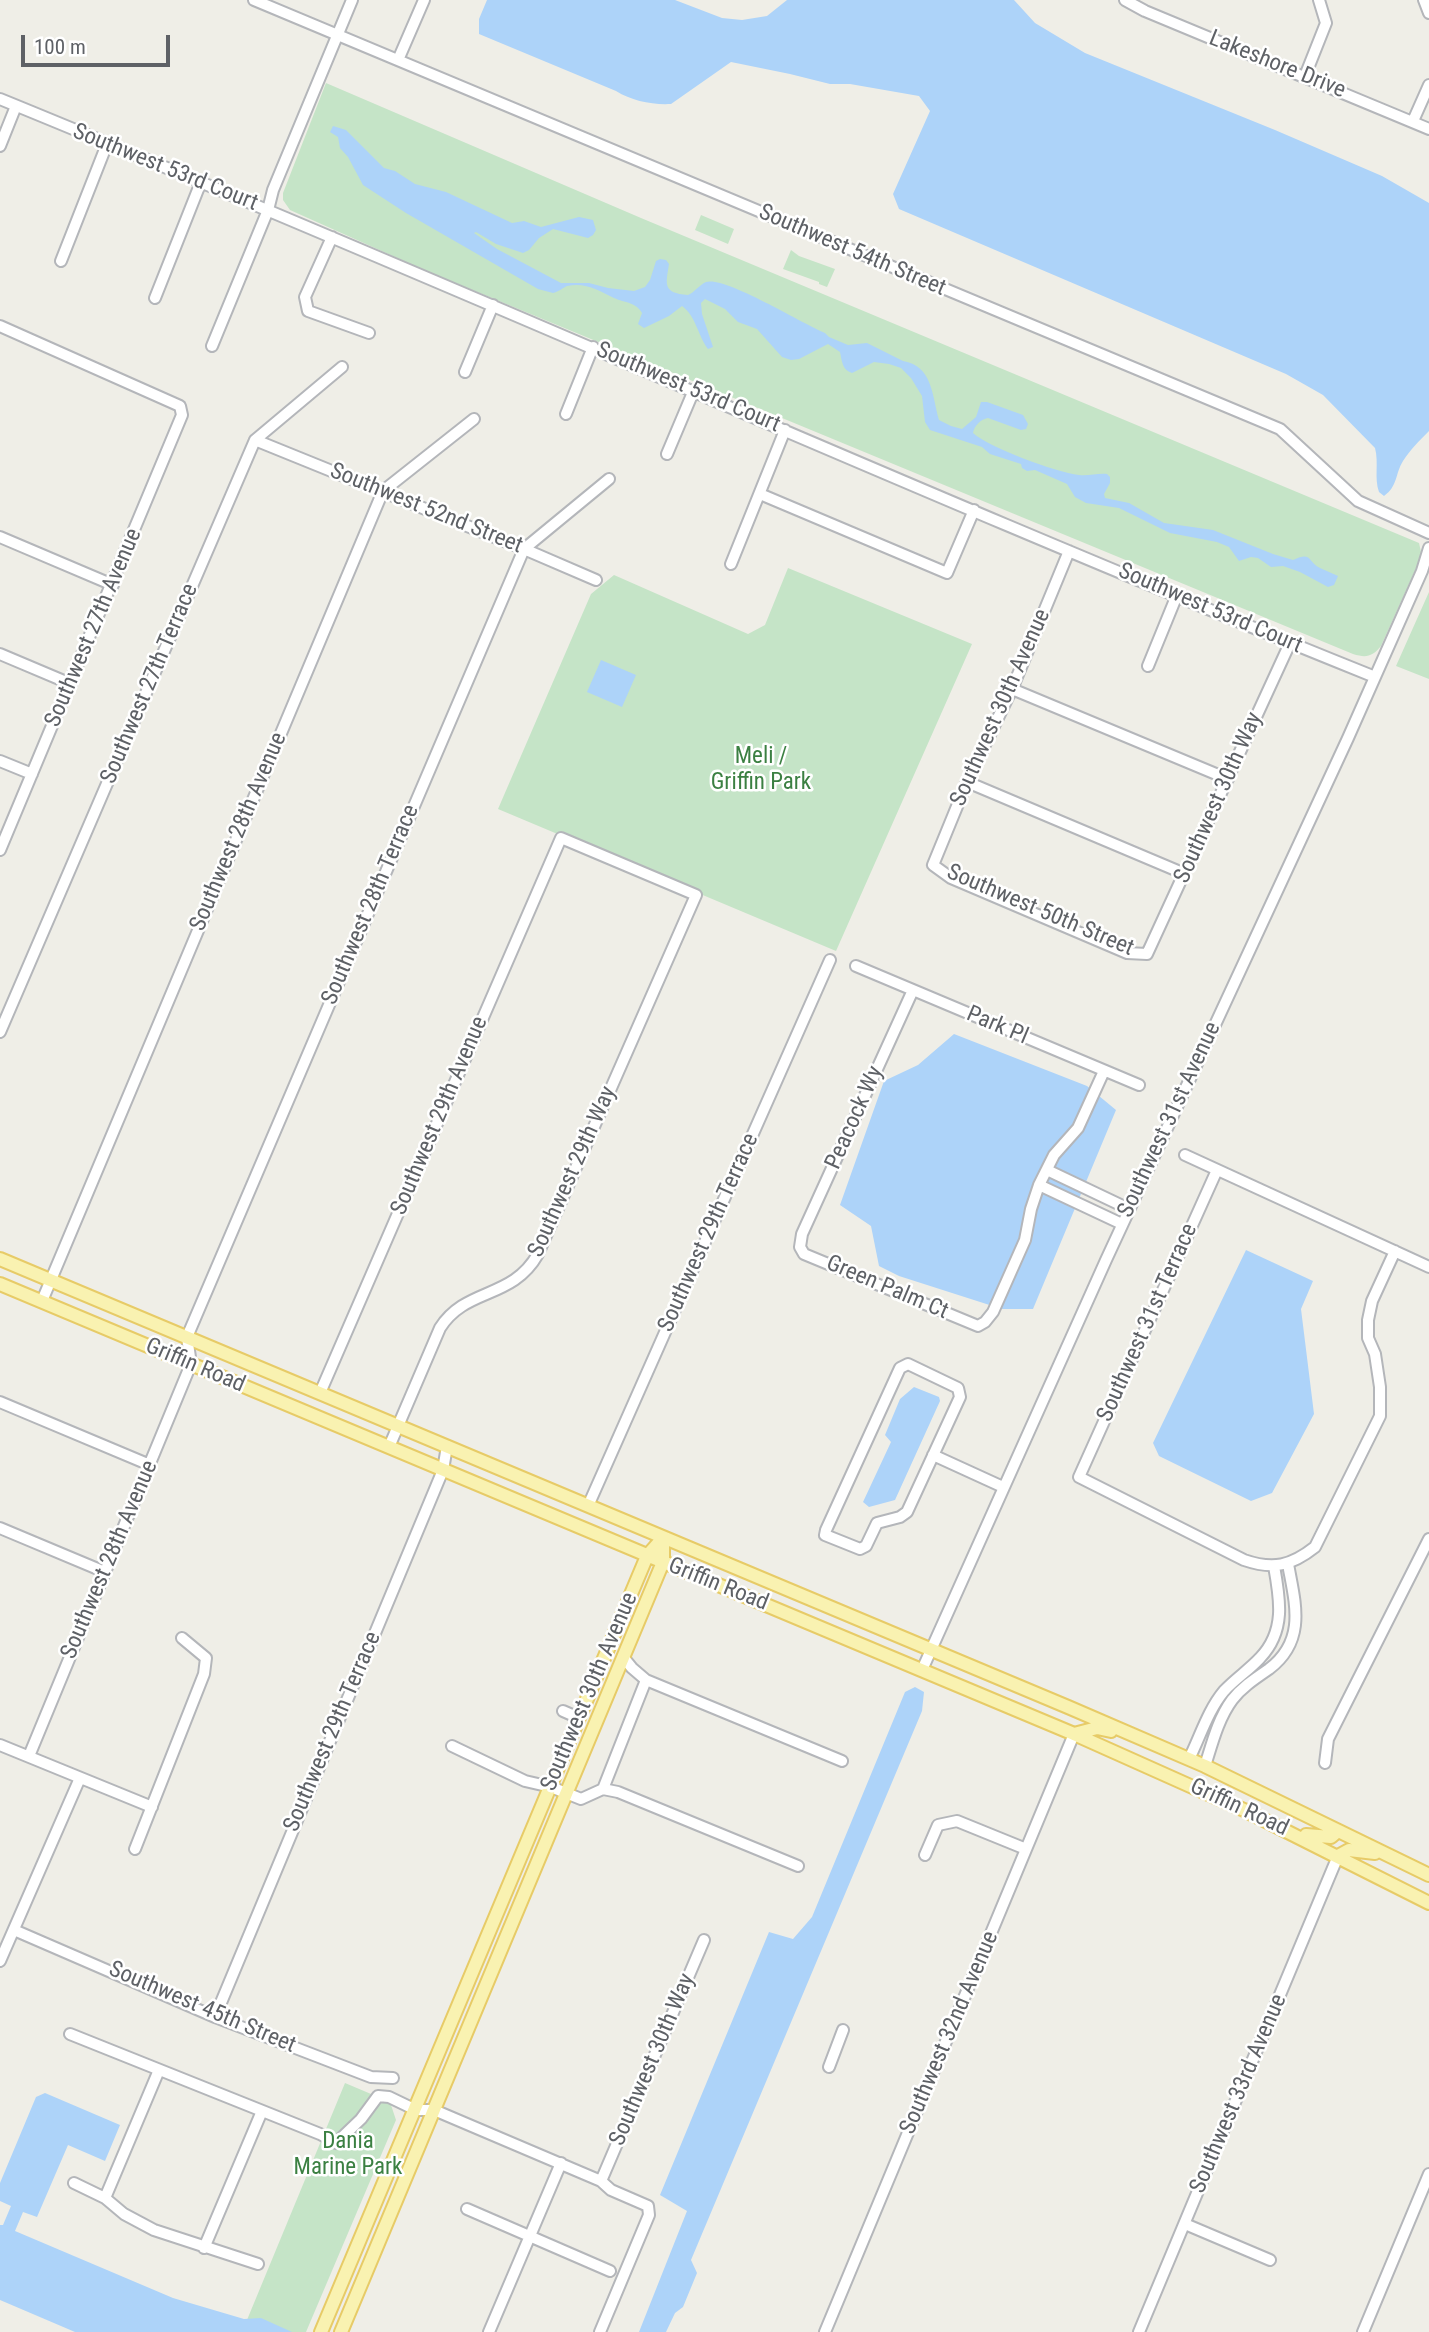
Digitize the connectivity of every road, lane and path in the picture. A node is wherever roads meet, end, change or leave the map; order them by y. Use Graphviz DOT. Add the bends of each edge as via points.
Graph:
graph roads {
  1 [pos="254,0"];
  2 [pos="352,0"];
  3 [pos="424,0"];
  4 [pos="1125,0"];
  5 [pos="1319,0"];
  6 [pos="1424,0"];
  7 [pos="1429,13"];
  8 [pos="338,35"];
  9 [pos="398,60"];
  10 [pos="1305,76"];
  11 [pos="1429,85"];
  12 [pos="0,100"];
  13 [pos="16,106"];
  14 [pos="1413,121"];
  15 [pos="1429,129"];
  16 [pos="107,144"];
  17 [pos="0,146"];
  18 [pos="201,182"];
  19 [pos="268,210"];
  20 [pos="332,237"];
  21 [pos="61,261"];
  22 [pos="155,298"];
  23 [pos="493,305"];
  24 [pos="0,326"];
  25 [pos="369,334"];
  26 [pos="212,346"];
  27 [pos="593,347"];
  28 [pos="342,366"];
  29 [pos="465,372"];
  30 [pos="694,390"];
  31 [pos="565,414"];
  32 [pos="474,419"];
  33 [pos="785,430"];
  34 [pos="255,440"];
  35 [pos="667,454"];
  36 [pos="609,479"];
  37 [pos="383,491"];
  38 [pos="760,494"];
  39 [pos="974,510"];
  40 [pos="1429,533"];
  41 [pos="0,537"];
  42 [pos="1429,548"];
  43 [pos="524,549"];
  44 [pos="1069,551"];
  45 [pos="731,564"];
  46 [pos="596,580"];
  47 [pos="113,585"];
  48 [pos="1177,595"];
  49 [pos="1290,642"];
  50 [pos="0,654"];
  51 [pos="1148,666"];
  52 [pos="1375,677"];
  53 [pos="71,684"];
  54 [pos="1012,689"];
  55 [pos="0,761"];
  56 [pos="32,774"];
  57 [pos="1227,779"];
  58 [pos="967,782"];
  59 [pos="0,850"];
  60 [pos="933,865"];
  61 [pos="1185,874"];
  62 [pos="696,895"];
  63 [pos="1147,954"];
  64 [pos="830,960"];
  65 [pos="856,966"];
  66 [pos="913,990"];
  67 [pos="0,1032"];
  68 [pos="1104,1071"];
  69 [pos="1139,1085"];
  70 [pos="1185,1155"];
  71 [pos="1047,1170"];
  72 [pos="1217,1170"];
  73 [pos="1040,1185"];
  74 [pos="1129,1209"];
  75 [pos="1122,1224"];
  76 [pos="800,1247"];
  77 [pos="1395,1251"];
  78 [pos="0,1259"];
  79 [pos="1429,1267"];
  80 [pos="51,1280"];
  81 [pos="0,1284"];
  82 [pos="42,1301"];
  83 [pos="187,1337"];
  84 [pos="191,1364"];
  85 [pos="320,1393"];
  86 [pos="0,1402"];
  87 [pos="398,1425"];
  88 [pos="447,1446"];
  89 [pos="388,1447"];
  90 [pos="933,1455"];
  91 [pos="150,1465"];
  92 [pos="443,1470"];
  93 [pos="1003,1488"];
  94 [pos="587,1506"];
  95 [pos="0,1528"];
  96 [pos="663,1538"];
  97 [pos="1429,1539"];
  98 [pos="647,1556"];
  99 [pos="663,1562"];
  100 [pos="1288,1564"];
  101 [pos="1274,1566"];
  102 [pos="105,1572"];
  103 [pos="182,1638"];
  104 [pos="931,1649"];
  105 [pos="623,1657"];
  106 [pos="922,1670"];
  107 [pos="646,1680"];
  108 [pos="563,1711"];
  109 [pos="579,1718"];
  110 [pos="1074,1734"];
  111 [pos="1136,1736"];
  112 [pos="0,1745"];
  113 [pos="452,1746"];
  114 [pos="29,1756"];
  115 [pos="1189,1759"];
  116 [pos="842,1761"];
  117 [pos="1325,1763"];
  118 [pos="1205,1766"];
  119 [pos="80,1778"];
  120 [pos="551,1787"];
  121 [pos="603,1789"];
  122 [pos="566,1793"];
  123 [pos="152,1807"];
  124 [pos="1338,1830"];
  125 [pos="1292,1833"];
  126 [pos="135,1849"];
  127 [pos="1026,1849"];
  128 [pos="925,1855"];
  129 [pos="1389,1855"];
  130 [pos="1338,1856"];
  131 [pos="798,1866"];
  132 [pos="1429,1875"];
  133 [pos="1429,1903"];
  134 [pos="13,1930"];
  135 [pos="704,1940"];
  136 [pos="0,1961"];
  137 [pos="215,2017"];
  138 [pos="843,2030"];
  139 [pos="70,2034"];
  140 [pos="829,2067"];
  141 [pos="159,2070"];
  142 [pos="393,2078"];
  143 [pos="416,2109"];
  144 [pos="434,2110"];
  145 [pos="262,2111"];
  146 [pos="561,2163"];
  147 [pos="1429,2174"];
  148 [pos="601,2181"];
  149 [pos="74,2183"];
  150 [pos="105,2198"];
  151 [pos="467,2209"];
  152 [pos="1185,2224"];
  153 [pos="529,2236"];
  154 [pos="204,2248"];
  155 [pos="1270,2260"];
  156 [pos="258,2264"];
  157 [pos="610,2271"];
  158 [pos="322,2331"];
  159 [pos="341,2332"];
  160 [pos="489,2332"];
  161 [pos="600,2332"];
  162 [pos="825,2332"];
  163 [pos="1139,2332"];
  164 [pos="1363,2332"];
  1 -- 8 [label="street, Southwest 54th Street"];
  2 -- 8 [label="street"];
  3 -- 9 [label="street"];
  4 -- 10 [label="street, Lakeshore Drive"];
  5 -- 10 [label="street" via="1326,23"];
  6 -- 7 [label="street"];
  8 -- 9 [label="street, Southwest 54th Street"];
  8 -- 19 [label="street"];
  9 -- 40 [label="street, Southwest 54th Street" via="1280,429 1357,501"];
  10 -- 14 [label="street, Lakeshore Drive"];
  11 -- 14 [label="street"];
  12 -- 13 [label="street, Southwest 53rd Court"];
  13 -- 16 [label="street, Southwest 53rd Court"];
  13 -- 17 [label="street"];
  14 -- 15 [label="street, Lakeshore Drive"];
  16 -- 18 [label="street, Southwest 53rd Court"];
  16 -- 21 [label="street"];
  18 -- 19 [label="street, Southwest 53rd Court"];
  18 -- 22 [label="street"];
  19 -- 20 [label="street, Southwest 53rd Court"];
  19 -- 26 [label="street"];
  20 -- 23 [label="street, Southwest 53rd Court"];
  20 -- 25 [label="street" via="305,297 308,311"];
  23 -- 27 [label="street, Southwest 53rd Court"];
  23 -- 29 [label="street"];
  24 -- 47 [label="street, Southwest 27th Avenue" via="180,406 182,415"];
  27 -- 30 [label="street, Southwest 53rd Court"];
  27 -- 31 [label="street"];
  28 -- 34 [label="street, Southwest 27th Terrace"];
  30 -- 33 [label="street, Southwest 53rd Court"];
  30 -- 35 [label="street"];
  32 -- 37 [label="street, Southwest 28th Avenue"];
  33 -- 38 [label="street"];
  33 -- 39 [label="street, Southwest 53rd Court"];
  34 -- 37 [label="street, Southwest 52nd Street"];
  34 -- 67 [label="street, Southwest 27th Terrace"];
  36 -- 43 [label="street, Southwest 28th Terrace"];
  37 -- 43 [label="street, Southwest 52nd Street"];
  37 -- 80 [label="street, Southwest 28th Avenue"];
  38 -- 39 [label="street" via="947,573"];
  38 -- 45 [label="street"];
  39 -- 44 [label="street, Southwest 53rd Court"];
  41 -- 47 [label="street"];
  42 -- 52 [label="street, Southwest 31st Avenue"];
  43 -- 46 [label="street, Southwest 52nd Street"];
  43 -- 83 [label="street, Southwest 28th Terrace"];
  44 -- 48 [label="street, Southwest 53rd Court"];
  44 -- 54 [label="street, Southwest 30th Avenue"];
  47 -- 53 [label="street, Southwest 27th Avenue"];
  48 -- 49 [label="street, Southwest 53rd Court"];
  48 -- 51 [label="street"];
  49 -- 52 [label="street, Southwest 53rd Court"];
  49 -- 57 [label="street, Southwest 30th Way"];
  50 -- 53 [label="street"];
  52 -- 74 [label="street, Southwest 31st Avenue"];
  53 -- 56 [label="street, Southwest 27th Avenue"];
  54 -- 57 [label="street"];
  54 -- 58 [label="street, Southwest 30th Avenue"];
  55 -- 56 [label="street"];
  56 -- 59 [label="street, Southwest 27th Avenue"];
  57 -- 61 [label="street, Southwest 30th Way"];
  58 -- 60 [label="street, Southwest 30th Avenue"];
  58 -- 61 [label="street"];
  60 -- 63 [label="street, Southwest 50th Street" via="951,878 1127,953"];
  61 -- 63 [label="street, Southwest 30th Way"];
  62 -- 85 [label="street, Southwest 29th Avenue" via="561,838"];
  62 -- 87 [label="street, Southwest 29th Way" via="532,1265 513,1283 460,1306 446,1319"];
  64 -- 94 [label="street, Southwest 29th Terrace"];
  65 -- 66 [label="street, Park Pl"];
  66 -- 68 [label="street, Park Pl"];
  66 -- 76 [label="street, Peacock Wy"];
  68 -- 69 [label="street, Park Pl"];
  68 -- 71 [label="street" via="1078,1128"];
  70 -- 72 [label="street"];
  71 -- 73 [label="street"];
  71 -- 74 [label="street"];
  72 -- 77 [label="street"];
  72 -- 101 [label="street, Southwest 31st Terrace" via="1079,1477 1244,1560"];
  73 -- 75 [label="street"];
  73 -- 76 [label="street, Green Palm Ct" via="1020,1252 993,1312 978,1326 804,1254"];
  74 -- 75 [label="street, Southwest 31st Avenue"];
  75 -- 93 [label="street, Southwest 31st Avenue"];
  77 -- 79 [label="street"];
  77 -- 100 [label="street" via="1368,1320 1380,1387 1380,1416 1315,1547"];
  78 -- 80 [label="main road, Griffin Road"];
  80 -- 82 [label="street, Southwest 28th Avenue"];
  80 -- 83 [label="main road, Griffin Road"];
  81 -- 82 [label="main road, Griffin Road"];
  82 -- 84 [label="main road, Griffin Road"];
  83 -- 84 [label="street"];
  83 -- 85 [label="main road, Griffin Road"];
  84 -- 89 [label="main road, Griffin Road"];
  84 -- 91 [label="street, Southwest 28th Avenue"];
  85 -- 87 [label="main road, Griffin Road"];
  86 -- 91 [label="street"];
  87 -- 88 [label="main road, Griffin Road"];
  87 -- 89 [label="street, Southwest 29th Way"];
  88 -- 92 [label="street, Southwest 29th Terrace"];
  88 -- 94 [label="main road, Griffin Road"];
  89 -- 92 [label="main road, Griffin Road"];
  90 -- 90 [label="street" via="907,1512 877,1523 866,1546 860,1549 825,1535 901,1368 908,1364 958,1388 960,1397"];
  90 -- 93 [label="street"];
  91 -- 102 [label="street, Southwest 28th Avenue"];
  92 -- 98 [label="main road, Griffin Road"];
  92 -- 137 [label="street, Southwest 29th Terrace"];
  93 -- 104 [label="street, Southwest 31st Avenue"];
  94 -- 96 [label="main road, Griffin Road"];
  95 -- 102 [label="street"];
  96 -- 98 [label="main road, Southwest 30th Avenue"];
  96 -- 99 [label="main road, Southwest 30th Avenue"];
  96 -- 104 [label="main road, Griffin Road"];
  97 -- 117 [label="street" via="1328,1739"];
  98 -- 99 [label="main road, Griffin Road"];
  98 -- 109 [label="main road, Southwest 30th Avenue"];
  99 -- 105 [label="main road, Southwest 30th Avenue"];
  99 -- 106 [label="main road, Griffin Road"];
  100 -- 101 [label="street"];
  100 -- 118 [label="street" via="1296,1604 1294,1635 1277,1660 1231,1702"];
  101 -- 115 [label="street" via="1280,1600 1276,1633 1261,1658 1222,1693"];
  102 -- 114 [label="street, Southwest 28th Avenue"];
  103 -- 123 [label="street" via="206,1658 204,1674"];
  104 -- 106 [label="street, Southwest 31st Avenue"];
  104 -- 111 [label="main road, Griffin Road"];
  105 -- 107 [label="street"];
  105 -- 122 [label="main road, Southwest 30th Avenue"];
  106 -- 110 [label="main road, Griffin Road"];
  107 -- 116 [label="street"];
  107 -- 121 [label="street"];
  108 -- 109 [label="street"];
  109 -- 120 [label="main road, Southwest 30th Avenue"];
  110 -- 111 [label="main road" via="1097,1728"];
  110 -- 125 [label="main road, Griffin Road"];
  110 -- 127 [label="street, Southwest 32nd Avenue"];
  111 -- 115 [label="main road, Griffin Road"];
  112 -- 114 [label="street"];
  113 -- 120 [label="street" via="525,1781"];
  114 -- 119 [label="street"];
  115 -- 118 [label="main road, Griffin Road"];
  118 -- 124 [label="main road, Griffin Road"];
  119 -- 123 [label="street"];
  119 -- 134 [label="street"];
  120 -- 122 [label="street"];
  120 -- 143 [label="main road, Southwest 30th Avenue"];
  121 -- 122 [label="street" via="581,1799"];
  121 -- 131 [label="street"];
  122 -- 144 [label="main road, Southwest 30th Avenue"];
  123 -- 126 [label="street"];
  124 -- 125 [label="main road" via="1322,1838"];
  124 -- 129 [label="main road, Griffin Road"];
  125 -- 130 [label="main road, Griffin Road"];
  127 -- 128 [label="street" via="957,1821 938,1825"];
  127 -- 162 [label="street, Southwest 32nd Avenue"];
  129 -- 130 [label="main road" via="1349,1850"];
  129 -- 132 [label="main road, Griffin Road"];
  130 -- 133 [label="main road, Griffin Road"];
  130 -- 152 [label="street, Southwest 33rd Avenue"];
  134 -- 136 [label="street"];
  134 -- 137 [label="street, Southwest 45th Street"];
  135 -- 148 [label="street, Southwest 30th Way"];
  137 -- 142 [label="street, Southwest 45th Street" via="371,2077"];
  138 -- 140 [label="street"];
  139 -- 141 [label="street"];
  141 -- 145 [label="street"];
  141 -- 150 [label="street"];
  143 -- 144 [label="street"];
  143 -- 145 [label="street" via="389,2096 378,2096 336,2143"];
  143 -- 158 [label="main road, Southwest 30th Avenue"];
  144 -- 146 [label="street"];
  144 -- 159 [label="main road, Southwest 30th Avenue"];
  145 -- 154 [label="street"];
  146 -- 148 [label="street"];
  146 -- 153 [label="street"];
  147 -- 164 [label="street"];
  148 -- 161 [label="street" via="648,2206 649,2215"];
  149 -- 150 [label="street"];
  150 -- 154 [label="street" via="154,2230"];
  151 -- 153 [label="street"];
  152 -- 155 [label="street"];
  152 -- 163 [label="street, Southwest 33rd Avenue"];
  153 -- 157 [label="street"];
  153 -- 160 [label="street"];
  154 -- 156 [label="street"];
}
